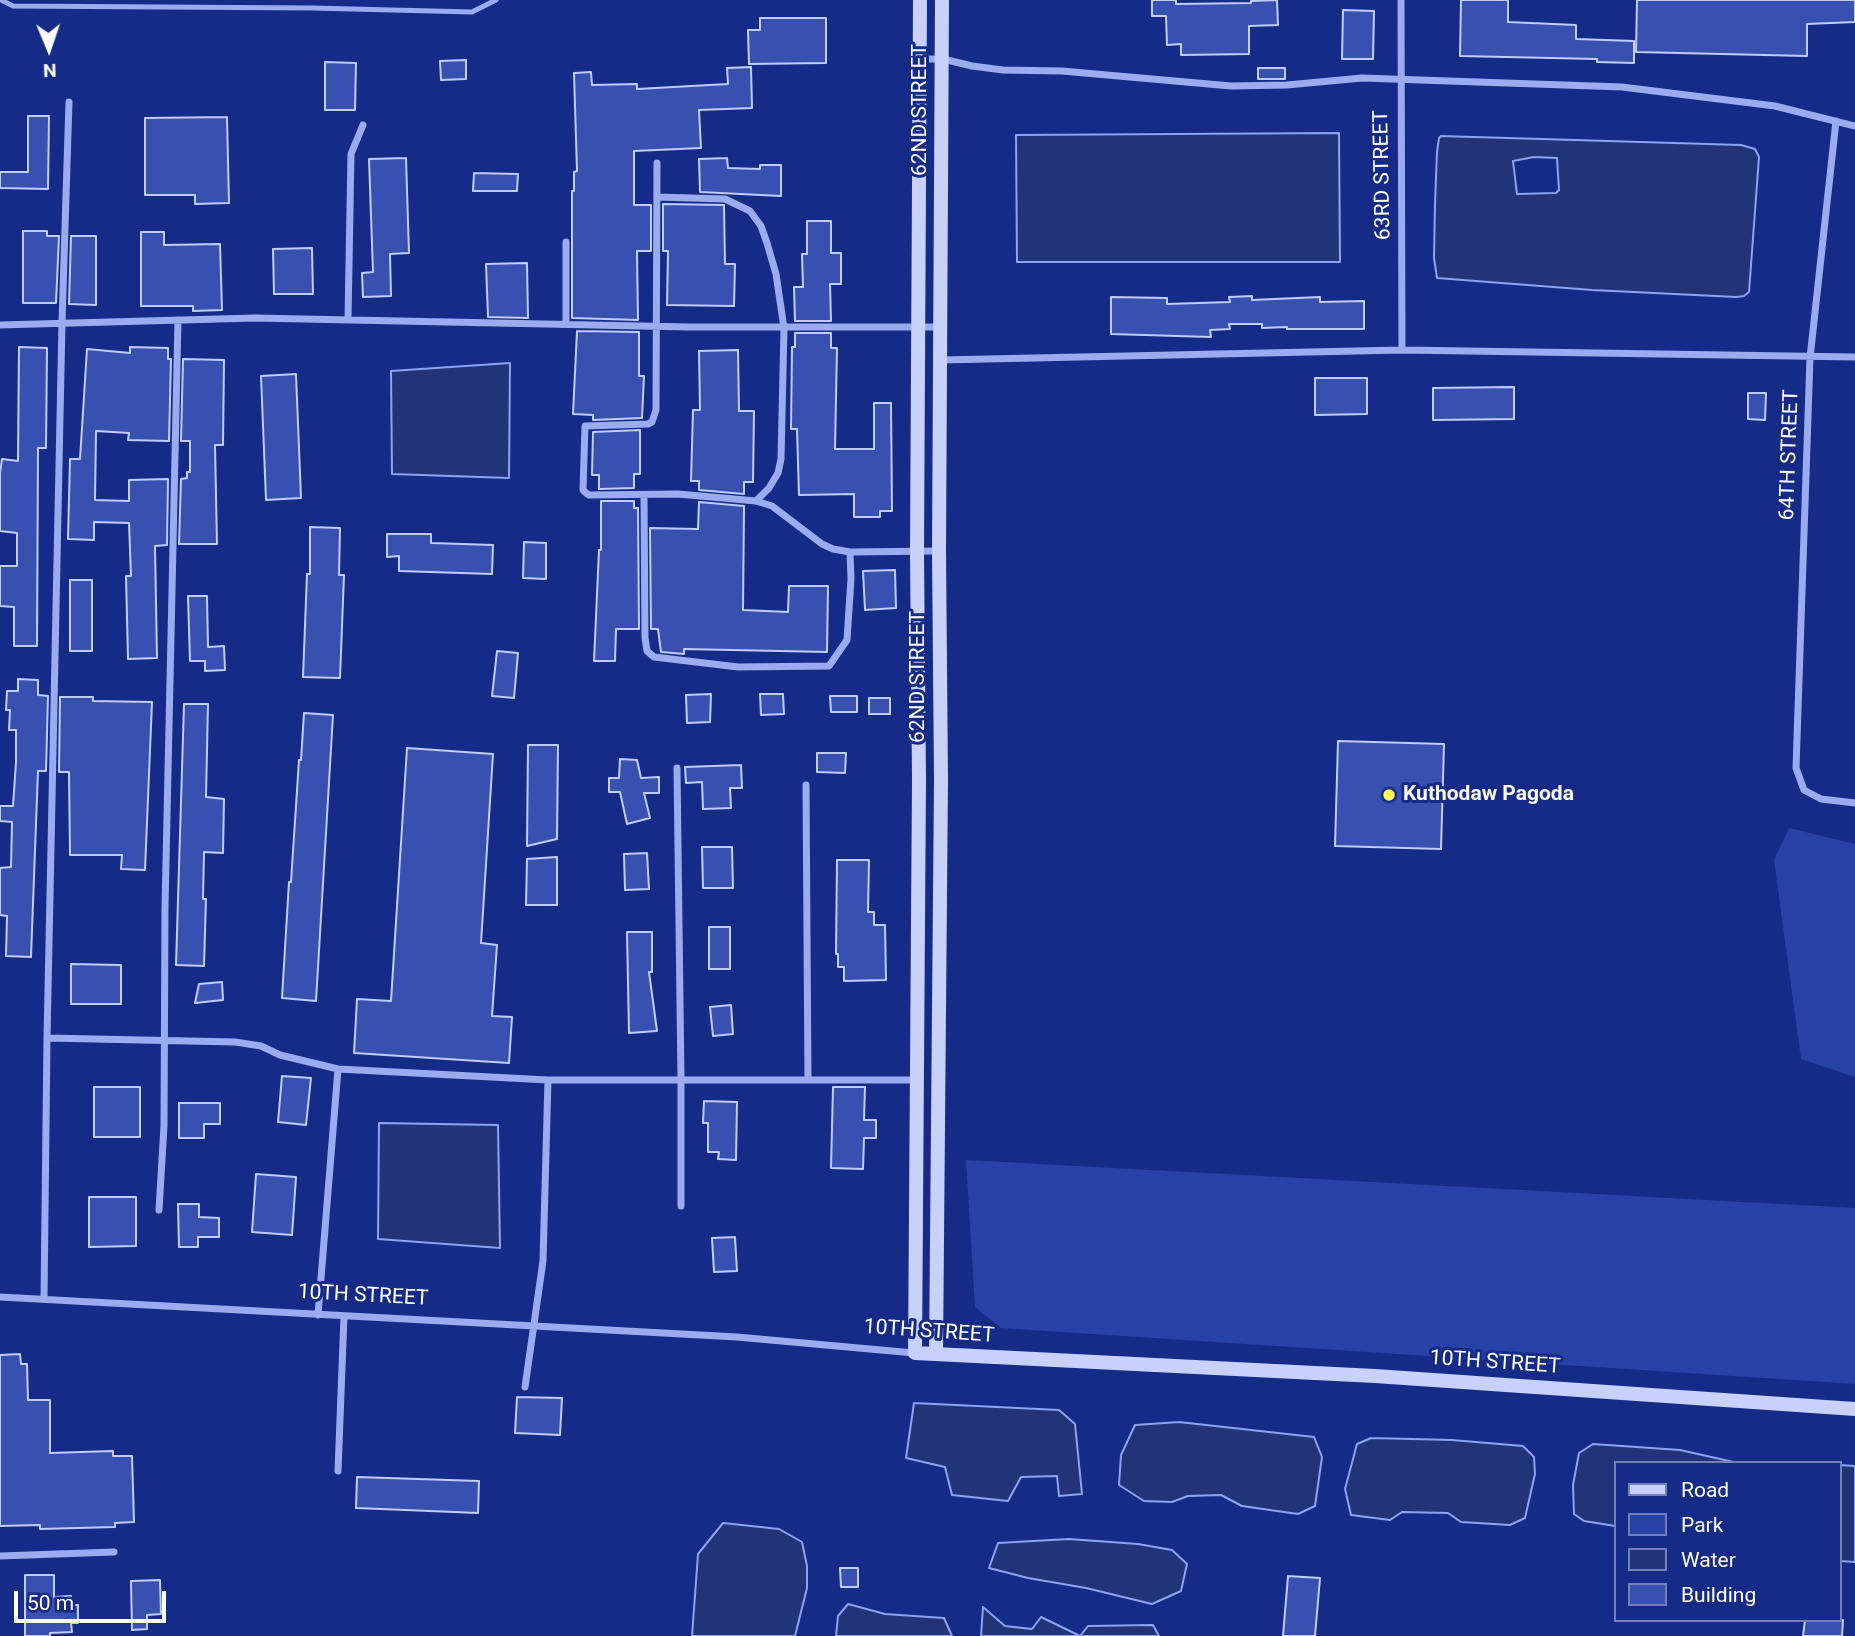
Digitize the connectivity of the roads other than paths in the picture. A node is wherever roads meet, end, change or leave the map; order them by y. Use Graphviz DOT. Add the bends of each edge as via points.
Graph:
graph roads {
  1 [pos="1,0"];
  2 [pos="496,0"];
  3 [pos="920,0"];
  4 [pos="942,0"];
  5 [pos="1401,0"];
  6 [pos="921,59"];
  7 [pos="943,59"];
  8 [pos="1399,78"];
  9 [pos="69,102"];
  10 [pos="1836,121"];
  11 [pos="363,125"];
  12 [pos="1855,126"];
  13 [pos="657,163"];
  14 [pos="657,197"];
  15 [pos="566,242"];
  16 [pos="348,319"];
  17 [pos="178,320"];
  18 [pos="62,322"];
  19 [pos="566,323"];
  20 [pos="0,326"];
  21 [pos="658,326"];
  22 [pos="784,327"];
  23 [pos="919,327"];
  24 [pos="941,327"];
  25 [pos="1402,350"];
  26 [pos="1855,357"];
  27 [pos="1810,358"];
  28 [pos="941,360"];
  29 [pos="644,495"];
  30 [pos="756,500"];
  31 [pos="917,551"];
  32 [pos="939,551"];
  33 [pos="850,552"];
  34 [pos="677,768"];
  35 [pos="919,780"];
  36 [pos="941,780"];
  37 [pos="806,785"];
  38 [pos="1855,803"];
  39 [pos="47,1038"];
  40 [pos="165,1040"];
  41 [pos="338,1069"];
  42 [pos="548,1080"];
  43 [pos="681,1080"];
  44 [pos="808,1080"];
  45 [pos="916,1080"];
  46 [pos="915,1172"];
  47 [pos="937,1172"];
  48 [pos="681,1206"];
  49 [pos="159,1210"];
  50 [pos="0,1297"];
  51 [pos="44,1299"];
  52 [pos="318,1315"];
  53 [pos="344,1316"];
  54 [pos="535,1326"];
  55 [pos="915,1353"];
  56 [pos="936,1354"];
  57 [pos="525,1387"];
  58 [pos="1855,1409"];
  59 [pos="338,1471"];
  60 [pos="114,1552"];
  61 [pos="0,1556"];
  1 -- 2 [label="lane" via="13,6 472,12"];
  3 -- 6 [label="main road, 62ND STREET"];
  4 -- 7 [label="main road, 62ND STREET"];
  5 -- 8 [label="street, 63RD STREET"];
  6 -- 7 [label="street"];
  6 -- 23 [label="main road, 62ND STREET"];
  7 -- 8 [label="street" via="1003,70 1231,86"];
  7 -- 24 [label="main road, 62ND STREET"];
  8 -- 10 [label="street" via="1622,87 1775,106"];
  8 -- 25 [label="street, 63RD STREET"];
  9 -- 18 [label="street"];
  10 -- 12 [label="street"];
  10 -- 27 [label="street, 64TH STREET"];
  11 -- 16 [label="street" via="351,154"];
  13 -- 14 [label="street"];
  14 -- 21 [label="street"];
  14 -- 22 [label="street" via="725,199 750,212 761,226 776,274"];
  15 -- 19 [label="street"];
  16 -- 17 [label="street"];
  16 -- 19 [label="street"];
  17 -- 18 [label="street"];
  17 -- 40 [label="street"];
  18 -- 20 [label="street"];
  18 -- 39 [label="street"];
  19 -- 21 [label="street"];
  21 -- 22 [label="street"];
  21 -- 29 [label="street" via="652,422 585,426 583,490 589,495"];
  22 -- 23 [label="street"];
  22 -- 30 [label="street" via="781,459 778,472"];
  23 -- 24 [label="street"];
  23 -- 31 [label="main road, 62ND STREET"];
  24 -- 28 [label="main road, 62ND STREET"];
  25 -- 27 [label="street"];
  25 -- 28 [label="street"];
  26 -- 27 [label="street"];
  27 -- 38 [label="street, 64TH STREET" via="1796,768 1804,790 1821,799"];
  28 -- 32 [label="main road, 62ND STREET"];
  29 -- 30 [label="street"];
  29 -- 33 [label="street" via="645,638 647,651 654,657 738,667 829,666 847,640"];
  30 -- 33 [label="street" via="772,506 822,544"];
  31 -- 32 [label="street"];
  31 -- 33 [label="street"];
  31 -- 35 [label="main road, 62ND STREET"];
  32 -- 36 [label="main road, 62ND STREET"];
  34 -- 43 [label="street"];
  35 -- 36 [label="main road"];
  35 -- 45 [label="main road, 62ND STREET"];
  36 -- 47 [label="main road, 62ND STREET"];
  37 -- 44 [label="street"];
  39 -- 40 [label="street"];
  39 -- 51 [label="street"];
  40 -- 41 [label="street" via="250,1044"];
  40 -- 49 [label="street"];
  41 -- 42 [label="street"];
  41 -- 52 [label="street"];
  42 -- 43 [label="street"];
  42 -- 54 [label="street" via="543,1261"];
  43 -- 44 [label="street"];
  43 -- 48 [label="street"];
  44 -- 45 [label="street"];
  45 -- 46 [label="main road, 62ND STREET"];
  46 -- 47 [label="main road"];
  46 -- 55 [label="main road, 62ND STREET"];
  47 -- 56 [label="main road, 62ND STREET"];
  50 -- 51 [label="street, 10TH STREET"];
  51 -- 52 [label="street, 10TH STREET"];
  52 -- 53 [label="street, 10TH STREET"];
  53 -- 54 [label="street, 10TH STREET"];
  53 -- 59 [label="street"];
  54 -- 55 [label="street, 10TH STREET"];
  54 -- 57 [label="street"];
  55 -- 56 [label="main road, 10TH STREET"];
  56 -- 58 [label="main road, 10TH STREET" via="1375,1376"];
  60 -- 61 [label="street"];
}
